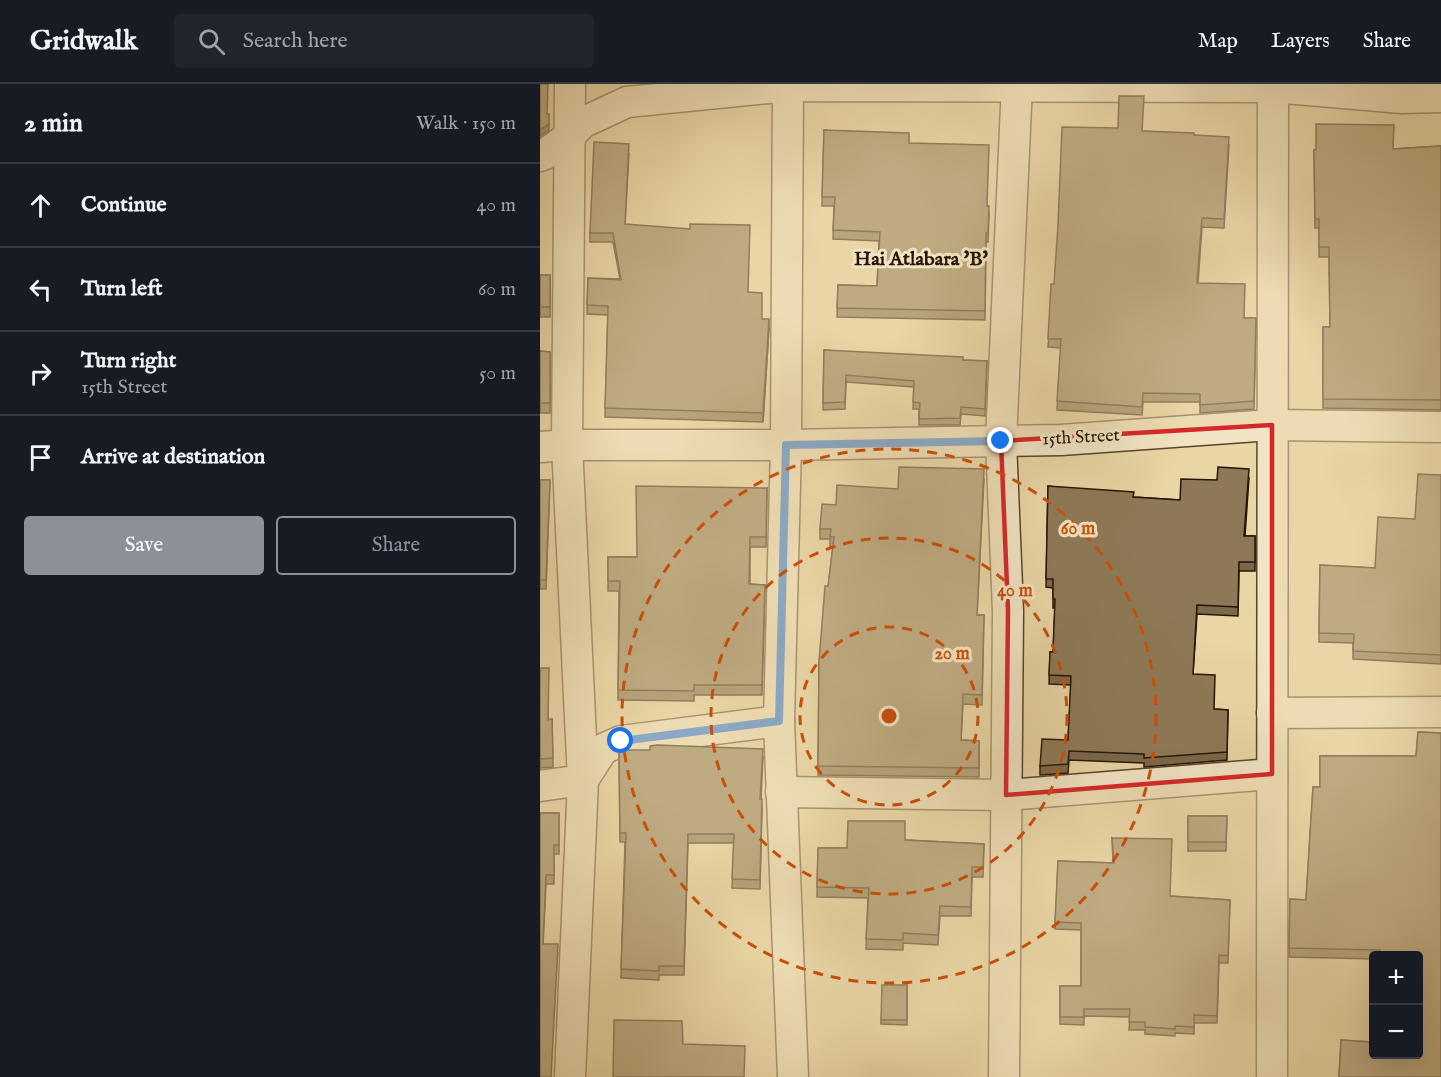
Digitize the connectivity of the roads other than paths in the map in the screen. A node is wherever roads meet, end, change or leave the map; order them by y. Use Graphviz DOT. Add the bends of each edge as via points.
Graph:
graph roads {
  1 [pos="570,84"];
  2 [pos="788,85"];
  3 [pos="1017,85"];
  4 [pos="1273,86"];
  5 [pos="1441,97"];
  6 [pos="569,138"];
  7 [pos="540,156"];
  8 [pos="1272,425"];
  9 [pos="1441,427"];
  10 [pos="1001,441"];
  11 [pos="786,445"];
  12 [pos="553,446"];
  13 [pos="1441,712"];
  14 [pos="1272,713"];
  15 [pos="779,721"];
  16 [pos="1272,774"];
  17 [pos="583,780"];
  18 [pos="540,786"];
  19 [pos="781,792"];
  20 [pos="1006,795"];
  21 [pos="570,1077"];
  22 [pos="794,1077"];
  23 [pos="1004,1077"];
  24 [pos="1272,1077"];
  1 -- 6 [label="street"];
  2 -- 3 [label="street"];
  2 -- 6 [label="street" via="627,102 582,123"];
  2 -- 11 [label="street"];
  3 -- 4 [label="street"];
  3 -- 10 [label="street"];
  4 -- 5 [label="street" via="1402,98"];
  4 -- 8 [label="street"];
  6 -- 7 [label="street"];
  6 -- 12 [label="street"];
  8 -- 9 [label="street, 15th Street"];
  8 -- 10 [label="street, 15th Street"];
  8 -- 14 [label="street"];
  10 -- 11 [label="street, 15th Street"];
  10 -- 20 [label="street" via="1008,611"];
  11 -- 12 [label="street, 15th Street"];
  11 -- 15 [label="street"];
  12 -- 17 [label="street"];
  13 -- 14 [label="street"];
  14 -- 16 [label="street"];
  15 -- 17 [label="street" via="621,741 603,749"];
  15 -- 19 [label="street"];
  16 -- 20 [label="street"];
  16 -- 24 [label="street"];
  17 -- 18 [label="street"];
  17 -- 21 [label="street"];
  19 -- 20 [label="street"];
  19 -- 22 [label="street"];
  20 -- 23 [label="street"];
}
